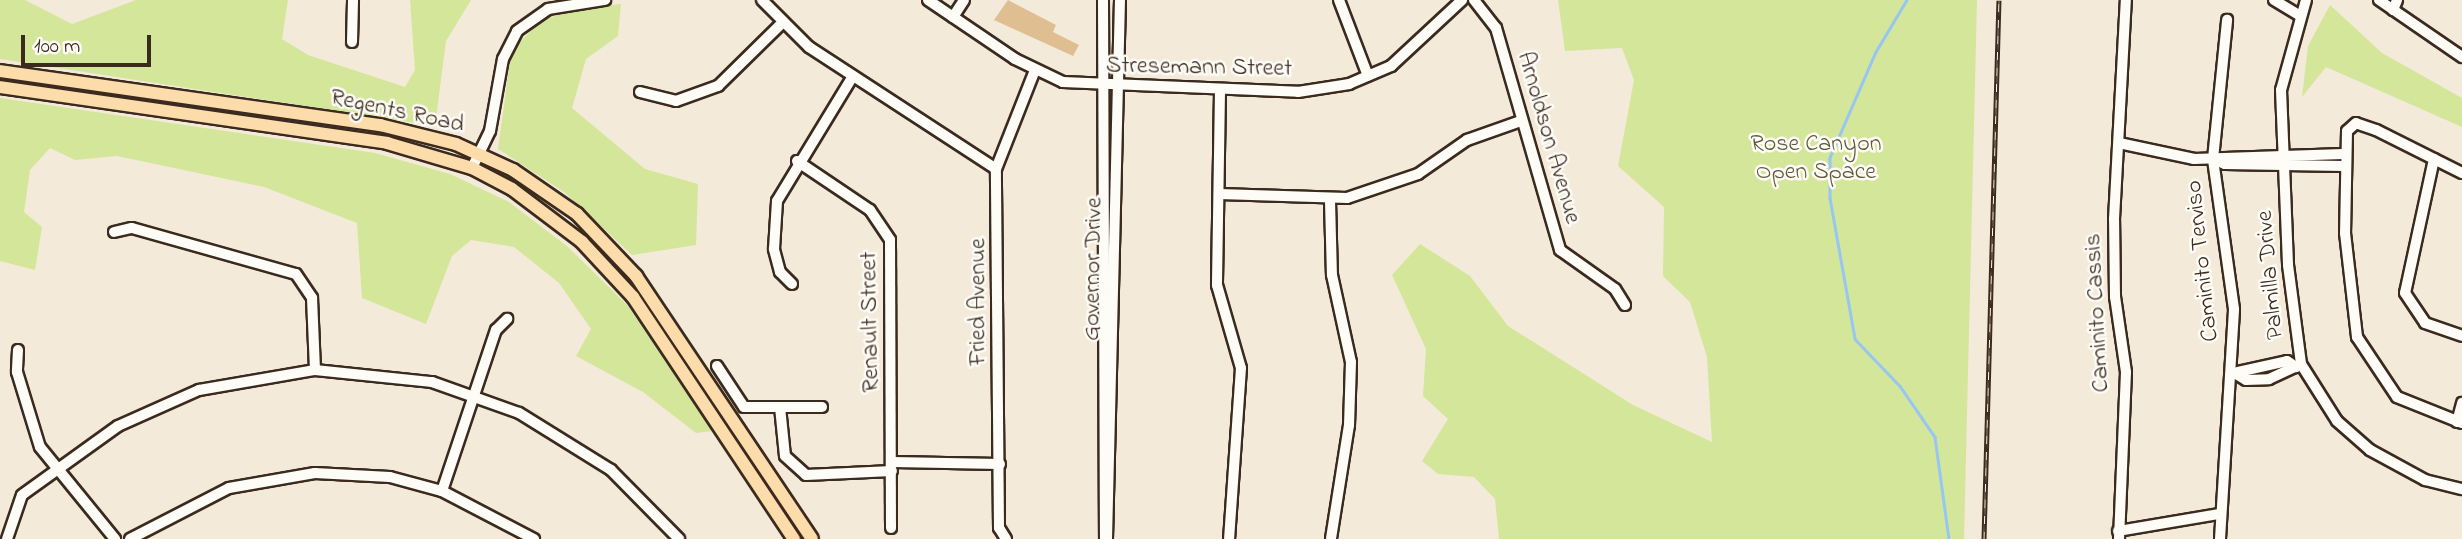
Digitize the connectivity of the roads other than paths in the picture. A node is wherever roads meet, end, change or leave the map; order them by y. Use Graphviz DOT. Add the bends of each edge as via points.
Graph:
graph roads {
  1 [pos="352,0"];
  2 [pos="605,0"];
  3 [pos="762,0"];
  4 [pos="928,0"];
  5 [pos="964,0"];
  6 [pos="1103,0"];
  7 [pos="1120,0"];
  8 [pos="1339,0"];
  9 [pos="1462,0"];
  10 [pos="1474,0"];
  11 [pos="2126,0"];
  12 [pos="2274,0"];
  13 [pos="2306,0"];
  14 [pos="2378,0"];
  15 [pos="2395,5"];
  16 [pos="2299,15"];
  17 [pos="953,17"];
  18 [pos="2227,20"];
  19 [pos="782,23"];
  20 [pos="352,42"];
  21 [pos="2462,57"];
  22 [pos="1035,70"];
  23 [pos="0,71"];
  24 [pos="853,76"];
  25 [pos="1368,76"];
  26 [pos="0,87"];
  27 [pos="1102,88"];
  28 [pos="1117,88"];
  29 [pos="1220,91"];
  30 [pos="640,92"];
  31 [pos="1521,121"];
  32 [pos="2119,143"];
  33 [pos="479,153"];
  34 [pos="2283,153"];
  35 [pos="2343,154"];
  36 [pos="2213,159"];
  37 [pos="2434,159"];
  38 [pos="797,162"];
  39 [pos="2284,165"];
  40 [pos="2343,166"];
  41 [pos="472,168"];
  42 [pos="996,169"];
  43 [pos="2462,173"];
  44 [pos="1219,194"];
  45 [pos="1330,201"];
  46 [pos="114,232"];
  47 [pos="792,284"];
  48 [pos="1625,305"];
  49 [pos="508,319"];
  50 [pos="2462,336"];
  51 [pos="18,350"];
  52 [pos="2277,363"];
  53 [pos="2299,365"];
  54 [pos="717,366"];
  55 [pos="315,370"];
  56 [pos="2234,372"];
  57 [pos="2280,376"];
  58 [pos="474,395"];
  59 [pos="2462,403"];
  60 [pos="780,407"];
  61 [pos="822,407"];
  62 [pos="2460,422"];
  63 [pos="1000,464"];
  64 [pos="55,466"];
  65 [pos="892,466"];
  66 [pos="2462,489"];
  67 [pos="442,491"];
  68 [pos="2218,514"];
  69 [pos="891,528"];
  70 [pos="2118,535"];
  71 [pos="7,539"];
  72 [pos="115,539"];
  73 [pos="130,539"];
  74 [pos="534,539"];
  75 [pos="679,539"];
  76 [pos="794,539"];
  77 [pos="812,539"];
  78 [pos="1006,539"];
  79 [pos="1106,539"];
  80 [pos="1229,539"];
  81 [pos="1331,539"];
  82 [pos="2220,539"];
  1 -- 20 [label="street"];
  2 -- 33 [label="street" via="548,9 517,31 503,59 494,118"];
  3 -- 19 [label="street"];
  4 -- 17 [label="street, Stresemann Street"];
  5 -- 17 [label="street"];
  6 -- 27 [label="street, Governor Drive"];
  7 -- 28 [label="street, Governor Drive"];
  8 -- 25 [label="street"];
  9 -- 25 [label="street, Stresemann Street" via="1414,50"];
  10 -- 31 [label="street, Arnoldson Avenue" via="1496,28"];
  11 -- 32 [label="street, Caminito Cassis"];
  12 -- 16 [label="street"];
  13 -- 16 [label="street, Palmilla Drive"];
  14 -- 15 [label="street"];
  15 -- 21 [label="street"];
  16 -- 34 [label="street, Palmilla Drive" via="2282,77"];
  17 -- 22 [label="street, Stresemann Street"];
  18 -- 36 [label="street, Caminito Terviso"];
  19 -- 24 [label="street"];
  19 -- 30 [label="street" via="718,86 677,102"];
  22 -- 27 [label="street, Stresemann Street"];
  22 -- 42 [label="street, Fried Avenue"];
  23 -- 33 [label="main road, Regents Road" via="380,125"];
  24 -- 38 [label="street"];
  24 -- 42 [label="street"];
  25 -- 29 [label="street, Stresemann Street" via="1324,89"];
  26 -- 41 [label="main road, Regents Road" via="377,141"];
  27 -- 28 [label="street, Stresemann Street"];
  27 -- 79 [label="street, Governor Drive"];
  28 -- 29 [label="street, Stresemann Street"];
  28 -- 79 [label="street, Governor Drive"];
  29 -- 44 [label="street"];
  31 -- 45 [label="street" via="1467,140 1418,174"];
  31 -- 48 [label="street, Arnoldson Avenue" via="1560,250 1615,289"];
  32 -- 36 [label="street"];
  32 -- 70 [label="street, Caminito Cassis" via="2115,297 2126,372"];
  33 -- 41 [label="street"];
  33 -- 77 [label="main road, Regents Road" via="559,200 617,254"];
  34 -- 35 [label="street"];
  34 -- 36 [label="street"];
  34 -- 39 [label="street, Palmilla Drive"];
  35 -- 37 [label="street" via="2347,131 2356,123"];
  35 -- 40 [label="street"];
  36 -- 39 [label="street"];
  36 -- 56 [label="street, Caminito Terviso" via="2234,309"];
  37 -- 43 [label="street"];
  37 -- 50 [label="street" via="2405,293 2425,323"];
  38 -- 47 [label="street" via="781,190 773,228 780,272"];
  38 -- 65 [label="street, Renault Street" via="870,210 890,240"];
  39 -- 40 [label="street"];
  39 -- 53 [label="street, Palmilla Drive" via="2288,276"];
  40 -- 62 [label="street" via="2357,337 2397,397"];
  41 -- 76 [label="main road, Regents Road" via="563,225 633,297"];
  42 -- 63 [label="street, Fried Avenue"];
  44 -- 45 [label="street"];
  44 -- 80 [label="street" via="1217,285 1241,368"];
  45 -- 81 [label="street" via="1332,275 1351,362 1349,425"];
  46 -- 55 [label="street" via="132,228 296,274 312,298"];
  49 -- 58 [label="street" via="496,330"];
  51 -- 64 [label="street" via="17,372 33,430"];
  52 -- 53 [label="street"];
  52 -- 56 [label="street"];
  52 -- 57 [label="street"];
  53 -- 57 [label="street"];
  53 -- 66 [label="street, Palmilla Drive" via="2329,411 2370,450 2425,480"];
  54 -- 60 [label="street" via="744,407"];
  55 -- 58 [label="street" via="370,371"];
  55 -- 64 [label="street" via="200,390 118,426"];
  56 -- 57 [label="street" via="2246,380"];
  56 -- 68 [label="street, Caminito Terviso"];
  58 -- 67 [label="street"];
  58 -- 75 [label="street" via="570,440 621,479"];
  59 -- 62 [label="street"];
  60 -- 61 [label="street"];
  60 -- 65 [label="street" via="785,456 806,475"];
  63 -- 65 [label="street"];
  63 -- 78 [label="street, Fried Avenue" via="999,527"];
  64 -- 71 [label="street" via="22,495"];
  64 -- 72 [label="street"];
  65 -- 69 [label="street, Renault Street"];
  67 -- 73 [label="street" via="351,473 275,477 191,503"];
  67 -- 74 [label="street"];
  68 -- 70 [label="street"];
  68 -- 82 [label="street, Caminito Terviso"];
}
